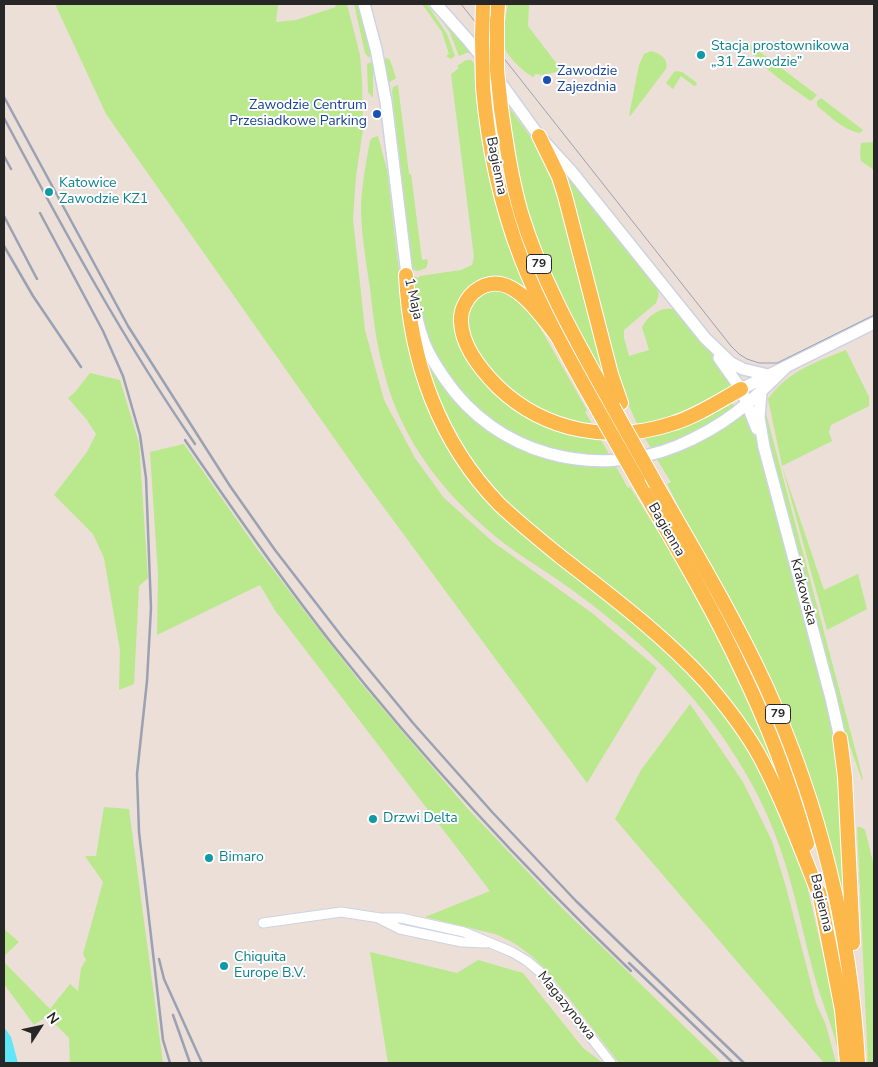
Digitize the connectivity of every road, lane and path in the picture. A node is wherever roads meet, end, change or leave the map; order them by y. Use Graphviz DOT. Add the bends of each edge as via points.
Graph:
graph roads {
  1 [pos="364,4"];
  2 [pos="436,4"];
  3 [pos="483,4"];
  4 [pos="498,4"];
  5 [pos="540,136"];
  6 [pos="406,276"];
  7 [pos="874,323"];
  8 [pos="557,336"];
  9 [pos="705,338"];
  10 [pos="786,367"];
  11 [pos="768,375"];
  12 [pos="741,389"];
  13 [pos="761,393"];
  14 [pos="617,405"];
  15 [pos="748,405"];
  16 [pos="764,447"];
  17 [pos="633,454"];
  18 [pos="840,738"];
  19 [pos="821,899"];
  20 [pos="264,923"];
  21 [pos="851,976"];
  22 [pos="611,1063"];
  23 [pos="847,1063"];
  24 [pos="858,1063"];
  1 -- 6 [label="street, 1 Maja" via="386,102"];
  2 -- 5 [label="street" via="468,40"];
  3 -- 8 [label="main road, Bagienna / 79, bridge" via="484,87 496,173 525,267"];
  4 -- 14 [label="main road, Bagienna / 79, bridge" via="497,70 507,151 517,198 539,263 565,320"];
  5 -- 9 [label="street" via="572,171"];
  5 -- 14 [label="main road" via="565,196"];
  6 -- 17 [label="street, 1 Maja" via="422,338 435,364 457,396 480,418 510,438 570,459 590,461"];
  6 -- 19 [label="main road" via="408,306 422,374 442,424 462,458 500,504 678,654 725,706 759,756"];
  7 -- 10 [label="street"];
  8 -- 12 [label="main road" via="524,296 495,284 484,286 467,299 460,320 470,352 495,384 529,411 571,429 619,434 654,429 676,423"];
  8 -- 19 [label="main road, Bagienna / 79, bridge" via="717,620 753,693 783,767"];
  9 -- 11 [label="street" via="731,363"];
  9 -- 12 [label="street, Krakowska"];
  10 -- 11 [label="street"];
  10 -- 13 [label="street, 1 Maja"];
  11 -- 12 [label="street"];
  12 -- 15 [label="street, Krakowska"];
  13 -- 15 [label="street, 1 Maja"];
  13 -- 16 [label="street, Krakowska" via="759,417"];
  14 -- 17 [label="main road, Bagienna, bridge"];
  15 -- 16 [label="street, Krakowska"];
  15 -- 17 [label="street, 1 Maja" via="706,432 676,446 656,453"];
  16 -- 18 [label="street, Krakowska"];
  17 -- 21 [label="main road, Bagienna / 79, bridge" via="656,484 721,598 765,684 803,778 838,906"];
  18 -- 21 [label="main road" via="854,953"];
  19 -- 23 [label="main road, Bagienna / 79" via="842,1010"];
  20 -- 22 [label="street, Magazynowa" via="341,912 380,918 400,929 462,942 489,943 522,957 540,972"];
  21 -- 24 [label="main road, Bagienna / 79"];
}
